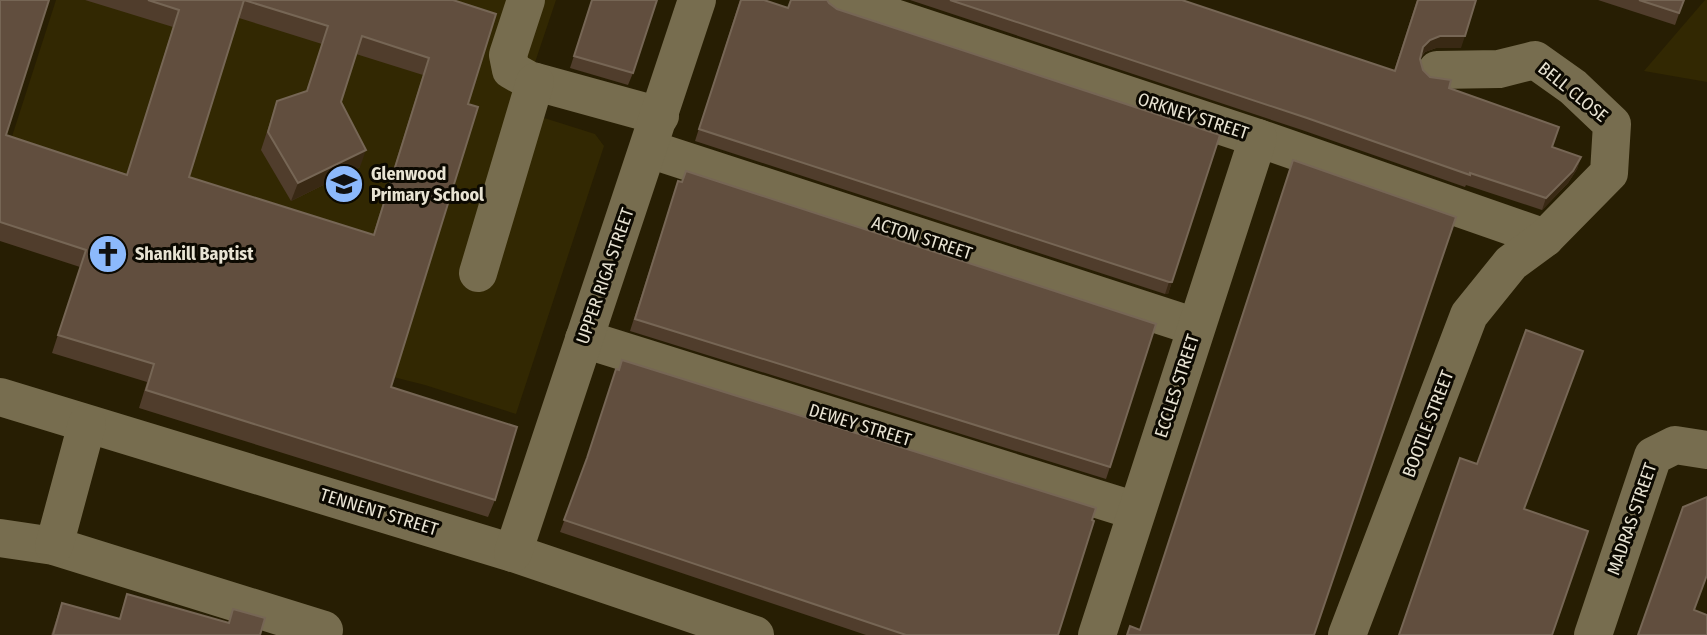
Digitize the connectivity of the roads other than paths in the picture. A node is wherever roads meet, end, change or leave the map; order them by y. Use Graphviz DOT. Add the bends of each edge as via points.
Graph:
graph roads {
  1 [pos="526,0"];
  2 [pos="697,0"];
  3 [pos="840,0"];
  4 [pos="1437,70"];
  5 [pos="535,82"];
  6 [pos="654,133"];
  7 [pos="1258,138"];
  8 [pos="1545,238"];
  9 [pos="478,273"];
  10 [pos="1196,327"];
  11 [pos="584,339"];
  12 [pos="0,397"];
  13 [pos="87,424"];
  14 [pos="1707,450"];
  15 [pos="1136,510"];
  16 [pos="0,538"];
  17 [pos="54,546"];
  18 [pos="513,553"];
  19 [pos="324,630"];
  20 [pos="755,635"];
  21 [pos="1097,635"];
  22 [pos="1347,635"];
  23 [pos="1593,635"];
  1 -- 5 [label="street" via="508,55 511,69"];
  2 -- 6 [label="street, UPPER RIGA STREET"];
  3 -- 7 [label="street, ORKNEY STREET"];
  4 -- 8 [label="street, BELL CLOSE" via="1499,69 1535,60 1573,87 1612,124 1609,173"];
  5 -- 6 [label="street, ACTON STREET"];
  5 -- 9 [label="street"];
  6 -- 10 [label="street, ACTON STREET"];
  6 -- 11 [label="street, UPPER RIGA STREET"];
  7 -- 8 [label="street, ORKNEY STREET"];
  7 -- 10 [label="street, ECCLES STREET"];
  8 -- 22 [label="street, BOOTLE STREET" via="1511,263 1469,315"];
  10 -- 15 [label="street, ECCLES STREET"];
  11 -- 15 [label="street, DEWEY STREET"];
  11 -- 18 [label="street, UPPER RIGA STREET"];
  12 -- 13 [label="street, TENNENT STREET"];
  13 -- 17 [label="street"];
  13 -- 18 [label="street, TENNENT STREET"];
  14 -- 23 [label="street, MADRAS STREET" via="1675,445 1653,456"];
  15 -- 21 [label="street, ECCLES STREET"];
  16 -- 17 [label="street"];
  17 -- 19 [label="street"];
  18 -- 20 [label="street, TENNENT STREET"];
}
